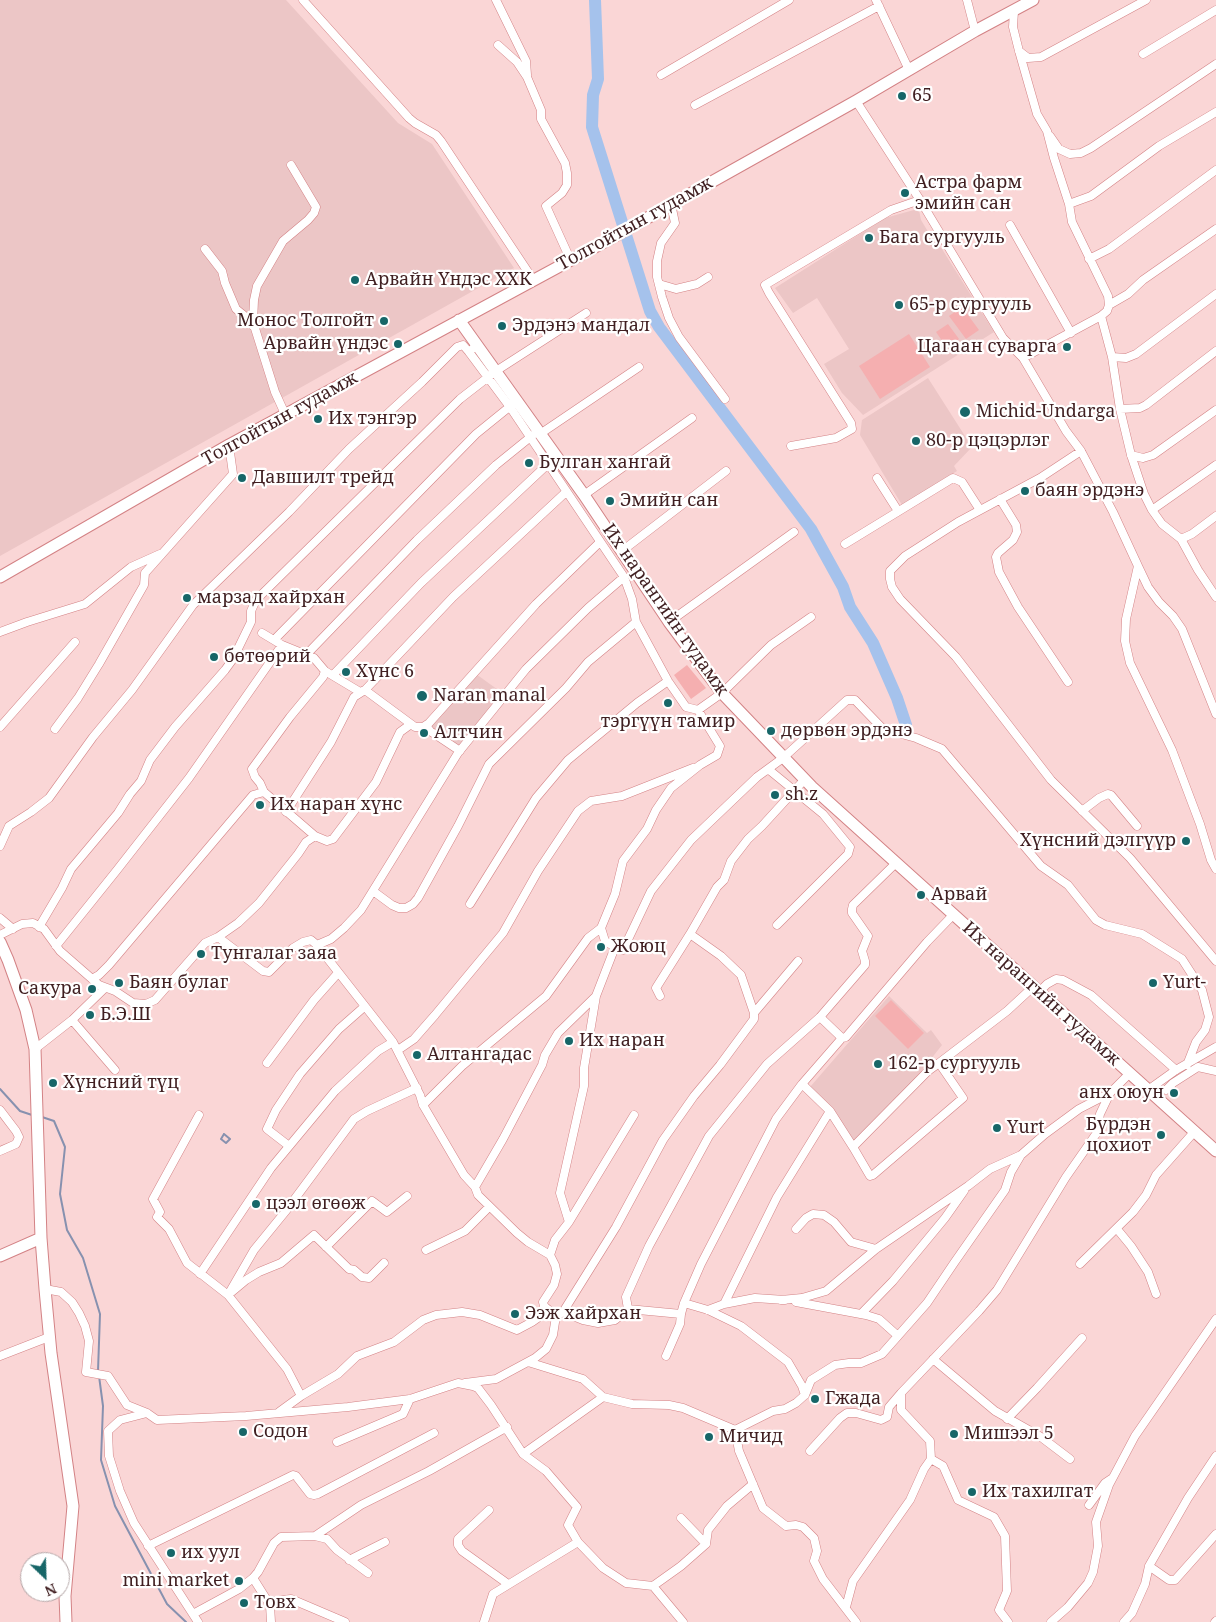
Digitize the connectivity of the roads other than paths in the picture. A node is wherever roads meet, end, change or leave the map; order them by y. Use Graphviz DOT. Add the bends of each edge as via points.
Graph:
graph roads {
  1 [pos="303,0"];
  2 [pos="496,0"];
  3 [pos="789,0"];
  4 [pos="967,0"];
  5 [pos="1033,0"];
  6 [pos="1146,0"];
  7 [pos="878,3"];
  8 [pos="1216,10"];
  9 [pos="1014,11"];
  10 [pos="976,31"];
  11 [pos="498,45"];
  12 [pos="1019,51"];
  13 [pos="1143,54"];
  14 [pos="1216,64"];
  15 [pos="909,70"];
  16 [pos="661,75"];
  17 [pos="527,77"];
  18 [pos="856,101"];
  19 [pos="695,105"];
  20 [pos="1216,112"];
  21 [pos="1047,131"];
  22 [pos="291,165"];
  23 [pos="1216,170"];
  24 [pos="920,200"];
  25 [pos="1069,204"];
  26 [pos="666,206"];
  27 [pos="1010,225"];
  28 [pos="1216,229"];
  29 [pos="205,249"];
  30 [pos="1089,259"];
  31 [pos="571,261"];
  32 [pos="708,277"];
  33 [pos="534,281"];
  34 [pos="658,284"];
  35 [pos="1216,294"];
  36 [pos="1109,304"];
  37 [pos="586,313"];
  38 [pos="1101,316"];
  39 [pos="459,320"];
  40 [pos="255,330"];
  41 [pos="1071,333"];
  42 [pos="473,348"];
  43 [pos="1216,351"];
  44 [pos="1112,357"];
  45 [pos="1023,358"];
  46 [pos="639,367"];
  47 [pos="492,374"];
  48 [pos="725,399"];
  49 [pos="513,404"];
  50 [pos="1120,409"];
  51 [pos="1216,410"];
  52 [pos="285,414"];
  53 [pos="692,418"];
  54 [pos="536,434"];
  55 [pos="229,446"];
  56 [pos="791,446"];
  57 [pos="1081,452"];
  58 [pos="1131,456"];
  59 [pos="548,464"];
  60 [pos="1216,465"];
  61 [pos="726,471"];
  62 [pos="877,478"];
  63 [pos="566,492"];
  64 [pos="584,495"];
  65 [pos="1000,500"];
  66 [pos="980,510"];
  67 [pos="1152,510"];
  68 [pos="898,511"];
  69 [pos="1216,516"];
  70 [pos="794,532"];
  71 [pos="1181,539"];
  72 [pos="600,542"];
  73 [pos="844,544"];
  74 [pos="622,551"];
  75 [pos="162,553"];
  76 [pos="1138,566"];
  77 [pos="0,578"];
  78 [pos="624,578"];
  79 [pos="1216,596"];
  80 [pos="811,617"];
  81 [pos="636,622"];
  82 [pos="669,622"];
  83 [pos="0,632"];
  84 [pos="262,632"];
  85 [pos="274,640"];
  86 [pos="75,642"];
  87 [pos="282,644"];
  88 [pos="306,656"];
  89 [pos="325,671"];
  90 [pos="334,674"];
  91 [pos="668,681"];
  92 [pos="1068,682"];
  93 [pos="365,690"];
  94 [pos="722,693"];
  95 [pos="698,710"];
  96 [pos="1216,714"];
  97 [pos="411,724"];
  98 [pos="426,725"];
  99 [pos="0,727"];
  100 [pos="55,729"];
  101 [pos="460,751"];
  102 [pos="783,758"];
  103 [pos="700,765"];
  104 [pos="768,769"];
  105 [pos="805,779"];
  106 [pos="796,790"];
  107 [pos="264,792"];
  108 [pos="832,805"];
  109 [pos="1082,811"];
  110 [pos="286,812"];
  111 [pos="823,814"];
  112 [pos="1137,826"];
  113 [pos="315,836"];
  114 [pos="0,846"];
  115 [pos="896,863"];
  116 [pos="1216,869"];
  117 [pos="373,891"];
  118 [pos="470,904"];
  119 [pos="954,915"];
  120 [pos="0,918"];
  121 [pos="777,925"];
  122 [pos="39,927"];
  123 [pos="601,928"];
  124 [pos="13,929"];
  125 [pos="690,934"];
  126 [pos="0,935"];
  127 [pos="218,937"];
  128 [pos="0,942"];
  129 [pos="317,945"];
  130 [pos="56,946"];
  131 [pos="615,947"];
  132 [pos="798,961"];
  133 [pos="1216,961"];
  134 [pos="338,973"];
  135 [pos="92,979"];
  136 [pos="105,988"];
  137 [pos="1036,990"];
  138 [pos="596,996"];
  139 [pos="660,996"];
  140 [pos="364,1007"];
  141 [pos="754,1013"];
  142 [pos="820,1017"];
  143 [pos="72,1020"];
  144 [pos="842,1038"];
  145 [pos="393,1042"];
  146 [pos="1216,1047"];
  147 [pos="35,1049"];
  148 [pos="398,1050"];
  149 [pos="267,1063"];
  150 [pos="939,1063"];
  151 [pos="1187,1065"];
  152 [pos="115,1070"];
  153 [pos="1176,1070"];
  154 [pos="1216,1071"];
  155 [pos="1129,1074"];
  156 [pos="802,1084"];
  157 [pos="417,1088"];
  158 [pos="1148,1090"];
  159 [pos="1166,1090"];
  160 [pos="1110,1093"];
  161 [pos="423,1105"];
  162 [pos="0,1110"];
  163 [pos="830,1111"];
  164 [pos="634,1114"];
  165 [pos="199,1115"];
  166 [pos="1195,1131"];
  167 [pos="289,1146"];
  168 [pos="853,1147"];
  169 [pos="0,1151"];
  170 [pos="1216,1151"];
  171 [pos="1021,1155"];
  172 [pos="968,1186"];
  173 [pos="475,1187"];
  174 [pos="407,1196"];
  175 [pos="489,1207"];
  176 [pos="569,1222"];
  177 [pos="796,1229"];
  178 [pos="1117,1229"];
  179 [pos="41,1238"];
  180 [pos="326,1247"];
  181 [pos="876,1248"];
  182 [pos="426,1250"];
  183 [pos="550,1255"];
  184 [pos="0,1256"];
  185 [pos="384,1263"];
  186 [pos="1080,1264"];
  187 [pos="200,1274"];
  188 [pos="45,1289"];
  189 [pos="1156,1294"];
  190 [pos="228,1295"];
  191 [pos="781,1300"];
  192 [pos="684,1303"];
  193 [pos="724,1304"];
  194 [pos="628,1308"];
  195 [pos="549,1310"];
  196 [pos="708,1310"];
  197 [pos="560,1314"];
  198 [pos="681,1314"];
  199 [pos="861,1314"];
  200 [pos="1216,1319"];
  201 [pos="898,1336"];
  202 [pos="49,1337"];
  203 [pos="1082,1338"];
  204 [pos="0,1356"];
  205 [pos="666,1356"];
  206 [pos="933,1359"];
  207 [pos="528,1362"];
  208 [pos="458,1383"];
  209 [pos="901,1393"];
  210 [pos="301,1396"];
  211 [pos="805,1396"];
  212 [pos="603,1397"];
  213 [pos="410,1399"];
  214 [pos="147,1413"];
  215 [pos="278,1413"];
  216 [pos="1007,1419"];
  217 [pos="507,1426"];
  218 [pos="735,1430"];
  219 [pos="434,1433"];
  220 [pos="337,1442"];
  221 [pos="810,1451"];
  222 [pos="523,1454"];
  223 [pos="1216,1456"];
  224 [pos="931,1459"];
  225 [pos="1070,1459"];
  226 [pos="1114,1476"];
  227 [pos="753,1484"];
  228 [pos="1089,1505"];
  229 [pos="489,1510"];
  230 [pos="681,1518"];
  231 [pos="1216,1534"];
  232 [pos="315,1536"];
  233 [pos="385,1542"];
  234 [pos="578,1542"];
  235 [pos="706,1544"];
  236 [pos="148,1546"];
  237 [pos="349,1560"];
  238 [pos="1149,1566"];
  239 [pos="368,1573"];
  240 [pos="253,1578"];
  241 [pos="508,1584"];
  242 [pos="653,1586"];
  243 [pos="270,1605"];
  244 [pos="846,1607"];
  245 [pos="193,1614"];
  246 [pos="66,1622"];
  247 [pos="198,1622"];
  248 [pos="271,1622"];
  249 [pos="345,1622"];
  250 [pos="484,1622"];
  251 [pos="683,1622"];
  252 [pos="856,1622"];
  253 [pos="1008,1622"];
  254 [pos="1051,1622"];
  255 [pos="1124,1622"];
  1 -- 33 [label="street" via="409,118 441,140"];
  2 -- 17 [label="street" via="526,61"];
  3 -- 16 [label="street"];
  4 -- 10 [label="street"];
  5 -- 9 [label="main road, Толгойтын гудамж"];
  6 -- 12 [label="street" via="1041,57 1028,58"];
  7 -- 15 [label="street"];
  7 -- 19 [label="street"];
  8 -- 13 [label="street"];
  9 -- 10 [label="main road, Толгойтын гудамж"];
  9 -- 12 [label="street" via="1013,27"];
  10 -- 15 [label="main road, Толгойтын гудамж"];
  11 -- 17 [label="street" via="517,62"];
  12 -- 21 [label="street" via="1037,114"];
  14 -- 21 [label="street" via="1081,153 1070,154 1059,149"];
  15 -- 18 [label="main road, Толгойтын гудамж"];
  17 -- 31 [label="street" via="541,110 541,119 565,163 567,185 546,206"];
  18 -- 24 [label="street"];
  18 -- 26 [label="main road, Толгойтын гудамж"];
  20 -- 25 [label="street" via="1159,146 1090,196"];
  21 -- 25 [label="street"];
  22 -- 40 [label="street" via="316,207 314,213 283,241 257,286"];
  23 -- 30 [label="street" via="1109,249"];
  24 -- 45 [label="street" via="1003,338"];
  24 -- 56 [label="street" via="891,210 765,285 852,429 836,438"];
  25 -- 30 [label="street" via="1072,222"];
  26 -- 31 [label="main road, Толгойтын гудамж"];
  26 -- 34 [label="street" via="674,224 658,252"];
  27 -- 41 [label="street"];
  28 -- 36 [label="street" via="1128,294"];
  29 -- 40 [label="street" via="222,271 236,308"];
  30 -- 36 [label="street" via="1102,282"];
  31 -- 33 [label="main road, Толгойтын гудамж"];
  32 -- 34 [label="street" via="698,284 676,289"];
  33 -- 39 [label="main road, Толгойтын гудамж"];
  34 -- 48 [label="street" via="679,337"];
  35 -- 44 [label="street" via="1136,354 1126,358"];
  36 -- 38 [label="street"];
  37 -- 47 [label="street"];
  38 -- 41 [label="street"];
  38 -- 44 [label="street"];
  39 -- 42 [label="main road, Их нарангийн гудамж"];
  39 -- 52 [label="main road, Толгойтын гудамж"];
  40 -- 52 [label="street"];
  41 -- 45 [label="street"];
  42 -- 47 [label="main road, Их нарангийн гудамж"];
  42 -- 114 [label="street" via="457,347 349,449 194,605 49,798 9,826"];
  43 -- 50 [label="street" via="1140,408"];
  44 -- 50 [label="street"];
  45 -- 57 [label="street"];
  46 -- 54 [label="street"];
  47 -- 49 [label="main road, Их нарангийн гудамж"];
  47 -- 122 [label="street" via="460,399 256,600 251,622 233,659 175,727 150,760 141,781 118,813 70,869"];
  49 -- 54 [label="main road, Их нарангийн гудамж"];
  49 -- 85 [label="street" via="476,434"];
  50 -- 58 [label="street"];
  51 -- 58 [label="street" via="1153,456"];
  52 -- 55 [label="main road, Толгойтын гудамж"];
  53 -- 64 [label="street"];
  54 -- 59 [label="street"];
  54 -- 64 [label="main road, Их нарангийн гудамж"];
  54 -- 88 [label="street" via="496,465 417,540"];
  55 -- 75 [label="street" via="233,474"];
  55 -- 77 [label="main road, Толгойтын гудамж"];
  57 -- 65 [label="street"];
  57 -- 76 [label="street"];
  58 -- 67 [label="street"];
  59 -- 63 [label="street"];
  59 -- 90 [label="street" via="421,583"];
  60 -- 67 [label="street"];
  61 -- 74 [label="street"];
  62 -- 68 [label="street"];
  63 -- 72 [label="street"];
  63 -- 93 [label="street" via="453,597"];
  64 -- 74 [label="main road, Их нарангийн гудамж"];
  65 -- 66 [label="street"];
  65 -- 92 [label="street" via="1017,532 996,557 999,572 1018,608"];
  66 -- 68 [label="street" via="962,482 954,478"];
  66 -- 109 [label="street" via="905,556 890,571 892,587 956,657 1051,780"];
  67 -- 71 [label="street" via="1162,524"];
  68 -- 73 [label="street"];
  69 -- 71 [label="street"];
  70 -- 82 [label="street"];
  71 -- 79 [label="street"];
  72 -- 78 [label="street"];
  72 -- 98 [label="street" via="536,604"];
  74 -- 82 [label="main road, Их нарангийн гудамж"];
  75 -- 83 [label="street" via="131,567 85,604"];
  75 -- 100 [label="street" via="145,574 144,585 99,664"];
  76 -- 96 [label="street" via="1148,587 1182,629"];
  76 -- 116 [label="street" via="1126,619 1125,641 1130,663 1172,750"];
  78 -- 81 [label="street"];
  78 -- 101 [label="street" via="588,608 526,669"];
  80 -- 94 [label="street" via="771,645"];
  81 -- 91 [label="street"];
  81 -- 117 [label="street" via="588,662 489,764 413,904 399,908"];
  82 -- 94 [label="main road, Их нарангийн гудамж"];
  84 -- 85 [label="street"];
  85 -- 87 [label="street"];
  86 -- 99 [label="street"];
  87 -- 88 [label="street"];
  87 -- 130 [label="street" via="189,778"];
  88 -- 89 [label="street" via="314,658"];
  89 -- 90 [label="street"];
  89 -- 107 [label="street" via="252,769"];
  90 -- 93 [label="street" via="360,692"];
  91 -- 95 [label="street" via="686,707"];
  91 -- 118 [label="street" via="568,760 536,798"];
  93 -- 97 [label="street"];
  93 -- 110 [label="street" via="354,697 331,742"];
  94 -- 95 [label="street"];
  94 -- 102 [label="main road, Их нарангийн гудамж"];
  95 -- 103 [label="street" via="720,746 717,755"];
  97 -- 98 [label="street" via="416,727"];
  97 -- 113 [label="street" via="400,732 376,782 333,839 327,842"];
  98 -- 101 [label="street"];
  101 -- 117 [label="street"];
  102 -- 104 [label="street"];
  102 -- 105 [label="main road, Их нарангийн гудамж"];
  102 -- 151 [label="street" via="848,700 855,700 883,729 916,738 942,750 1041,866 1068,885 1096,920 1142,934 1182,959 1202,990 1209,1017"];
  103 -- 123 [label="street" via="672,788 623,861 615,894"];
  103 -- 148 [label="street" via="622,796 591,800 578,811 538,871 503,933 436,1015 414,1039"];
  104 -- 106 [label="street"];
  104 -- 131 [label="street" via="691,840 651,891 623,950"];
  105 -- 106 [label="street"];
  105 -- 108 [label="main road, Их нарангийн гудамж"];
  106 -- 111 [label="street"];
  106 -- 125 [label="street" via="748,838 731,861 724,880"];
  107 -- 110 [label="street"];
  107 -- 135 [label="street" via="254,795 108,966"];
  108 -- 111 [label="street"];
  108 -- 115 [label="main road, Их нарангийн гудамж"];
  109 -- 112 [label="street" via="1108,794"];
  109 -- 133 [label="street" via="1130,858"];
  110 -- 113 [label="street"];
  111 -- 121 [label="street" via="850,846 848,854"];
  113 -- 127 [label="street" via="306,842 259,902"];
  115 -- 119 [label="main road, Их нарангийн гудамж"];
  115 -- 142 [label="street" via="853,906 852,914 868,936 862,950 866,962"];
  117 -- 129 [label="street" via="344,928"];
  119 -- 137 [label="main road, Их нарангийн гудамж"];
  119 -- 144 [label="street"];
  120 -- 124 [label="street"];
  122 -- 124 [label="street" via="33,923"];
  122 -- 130 [label="street"];
  123 -- 131 [label="street" via="604,941"];
  123 -- 161 [label="street" via="588,938 546,996 462,1066"];
  124 -- 126 [label="street"];
  125 -- 139 [label="street" via="656,988"];
  125 -- 141 [label="street" via="741,975"];
  127 -- 129 [label="street" via="263,971 269,972 303,942 312,940"];
  127 -- 136 [label="street" via="206,943 155,1000 146,1004 133,1003"];
  128 -- 147 [label="main road" via="26,1010"];
  129 -- 134 [label="street"];
  130 -- 135 [label="street"];
  131 -- 138 [label="street"];
  132 -- 141 [label="street"];
  134 -- 140 [label="street"];
  134 -- 149 [label="street"];
  135 -- 136 [label="street"];
  136 -- 143 [label="street"];
  137 -- 150 [label="street"];
  137 -- 153 [label="street" via="1056,979 1091,996"];
  137 -- 155 [label="main road, Их нарангийн гудамж"];
  138 -- 173 [label="street" via="558,1033"];
  138 -- 176 [label="street" via="584,1086 560,1193"];
  140 -- 145 [label="street"];
  140 -- 167 [label="street" via="339,1029 300,1074 276,1110 267,1129"];
  141 -- 197 [label="street" via="754,1019 663,1140 616,1227"];
  142 -- 144 [label="street"];
  142 -- 194 [label="street" via="767,1064 709,1136 649,1246 626,1297"];
  143 -- 147 [label="street"];
  143 -- 152 [label="street"];
  144 -- 156 [label="street"];
  145 -- 148 [label="street"];
  145 -- 167 [label="street" via="378,1051 335,1091"];
  146 -- 151 [label="street"];
  147 -- 179 [label="main road"];
  148 -- 157 [label="street"];
  150 -- 168 [label="street"];
  150 -- 168 [label="street" via="964,1098 873,1175 869,1175"];
  151 -- 153 [label="street"];
  153 -- 158 [label="street"];
  154 -- 159 [label="street" via="1198,1067"];
  155 -- 158 [label="main road, Их нарангийн гудамж"];
  155 -- 160 [label="street"];
  156 -- 163 [label="street"];
  156 -- 192 [label="street" via="771,1127"];
  157 -- 161 [label="street"];
  157 -- 190 [label="street" via="354,1119 254,1250"];
  158 -- 166 [label="main road, Их нарангийн гудамж"];
  160 -- 171 [label="street" via="1079,1109"];
  160 -- 206 [label="street" via="1100,1114 1096,1134 997,1290"];
  161 -- 173 [label="street" via="464,1175"];
  162 -- 169 [label="street" via="19,1137 16,1144"];
  163 -- 168 [label="street"];
  163 -- 193 [label="street" via="777,1197"];
  164 -- 176 [label="street"];
  165 -- 187 [label="street" via="153,1199 160,1212 157,1217 169,1229 187,1262"];
  166 -- 170 [label="main road, Их нарангийн гудамж"];
  166 -- 178 [label="street" via="1156,1175 1146,1195"];
  167 -- 187 [label="street"];
  171 -- 172 [label="street" via="990,1169"];
  171 -- 201 [label="street" via="1005,1190 926,1303"];
  172 -- 181 [label="street"];
  172 -- 199 [label="street" via="893,1281"];
  173 -- 175 [label="street" via="478,1196"];
  174 -- 180 [label="street" via="387,1212 372,1201"];
  175 -- 182 [label="street" via="465,1231"];
  175 -- 183 [label="street" via="528,1242"];
  176 -- 183 [label="street" via="555,1240"];
  177 -- 181 [label="street" via="813,1214 824,1215 851,1242"];
  178 -- 186 [label="street"];
  178 -- 189 [label="street" via="1148,1272"];
  179 -- 184 [label="main road"];
  179 -- 188 [label="main road"];
  180 -- 185 [label="street" via="362,1277 369,1278"];
  180 -- 190 [label="street" via="314,1235 281,1263 253,1276"];
  181 -- 191 [label="street" via="826,1290 802,1298"];
  183 -- 195 [label="street" via="557,1274 543,1302"];
  187 -- 190 [label="street"];
  188 -- 202 [label="main road"];
  188 -- 214 [label="street" via="62,1292 79,1313 89,1341 86,1372 108,1376 127,1405"];
  190 -- 210 [label="street" via="287,1369"];
  191 -- 193 [label="street" via="755,1298"];
  191 -- 199 [label="street"];
  192 -- 196 [label="street"];
  192 -- 198 [label="street"];
  193 -- 196 [label="street"];
  194 -- 197 [label="street" via="615,1320 598,1324"];
  194 -- 198 [label="street"];
  195 -- 197 [label="street"];
  195 -- 210 [label="street" via="517,1330 480,1314 436,1315 394,1342 358,1356 338,1374"];
  196 -- 211 [label="street" via="741,1326 788,1362"];
  197 -- 207 [label="street" via="546,1349"];
  198 -- 205 [label="street"];
  199 -- 201 [label="street" via="879,1319"];
  200 -- 226 [label="street" via="1135,1436"];
  201 -- 211 [label="street" via="882,1354 861,1363 835,1365 819,1375 812,1380"];
  202 -- 204 [label="street"];
  202 -- 246 [label="main road" via="73,1506 65,1596"];
  203 -- 216 [label="street"];
  206 -- 209 [label="street"];
  206 -- 216 [label="street"];
  207 -- 208 [label="street" via="496,1379"];
  207 -- 212 [label="street" via="583,1379"];
  208 -- 213 [label="street"];
  208 -- 217 [label="street" via="478,1388"];
  209 -- 221 [label="street" via="887,1417 881,1420 847,1413"];
  209 -- 224 [label="street" via="901,1410 930,1440"];
  210 -- 215 [label="street"];
  211 -- 218 [label="street" via="785,1409 773,1411"];
  212 -- 218 [label="street" via="632,1404 683,1408"];
  212 -- 222 [label="street"];
  213 -- 215 [label="street"];
  213 -- 220 [label="street" via="402,1414"];
  214 -- 215 [label="street" via="157,1420"];
  214 -- 236 [label="street" via="120,1420 108,1431 113,1472 134,1523"];
  216 -- 225 [label="street" via="1041,1437"];
  217 -- 222 [label="street"];
  217 -- 232 [label="street" via="361,1505"];
  218 -- 227 [label="street" via="739,1451"];
  219 -- 236 [label="street" via="318,1494 310,1494 293,1475"];
  222 -- 234 [label="street" via="546,1470 577,1507 568,1525"];
  223 -- 238 [label="street"];
  224 -- 244 [label="street" via="910,1500 853,1581"];
  224 -- 253 [label="street" via="943,1466 958,1500 994,1517 1005,1536 1007,1591 999,1610"];
  226 -- 228 [label="street"];
  226 -- 254 [label="street" via="1096,1522 1098,1546 1094,1572 1068,1607"];
  227 -- 235 [label="street" via="727,1506 708,1530"];
  227 -- 244 [label="street" via="771,1516 786,1526 803,1527 814,1538 817,1551 814,1561 823,1579"];
  229 -- 241 [label="street" via="458,1539 458,1545 462,1552"];
  230 -- 235 [label="street"];
  231 -- 238 [label="street" via="1175,1580 1169,1580"];
  232 -- 237 [label="street" via="327,1539"];
  232 -- 240 [label="street" via="280,1536"];
  233 -- 237 [label="street"];
  234 -- 241 [label="street"];
  234 -- 242 [label="street" via="603,1568 626,1583"];
  235 -- 242 [label="street"];
  236 -- 245 [label="street"];
  237 -- 239 [label="street"];
  238 -- 255 [label="street" via="1145,1584 1132,1613"];
  240 -- 243 [label="street"];
  240 -- 245 [label="street"];
  241 -- 250 [label="street" via="493,1594"];
  242 -- 251 [label="street"];
  243 -- 248 [label="street"];
  243 -- 249 [label="street" via="291,1598"];
  244 -- 252 [label="street"];
  245 -- 247 [label="street"];
}
